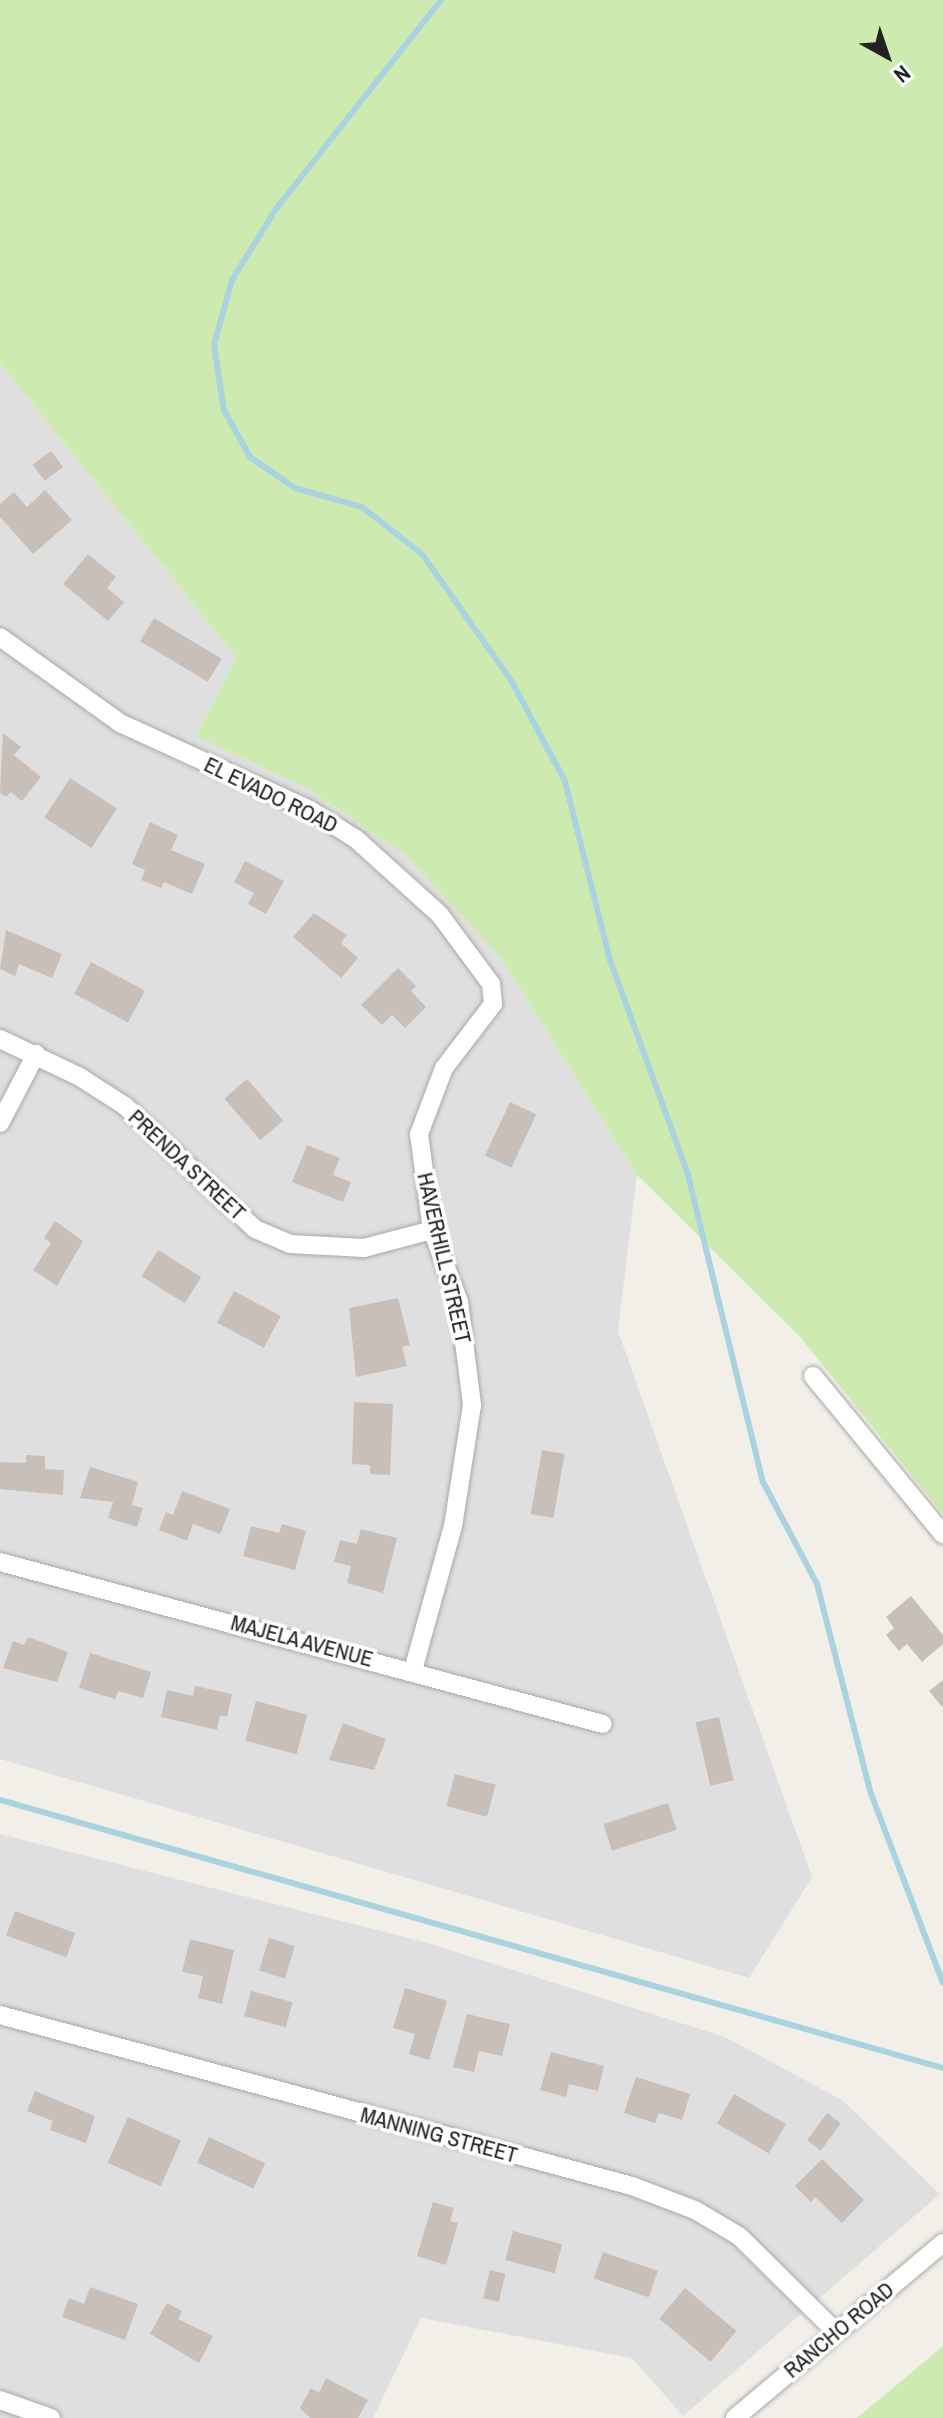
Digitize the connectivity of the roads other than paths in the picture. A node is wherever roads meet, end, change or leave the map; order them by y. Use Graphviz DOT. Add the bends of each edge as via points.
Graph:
graph roads {
  1 [pos="0,637"];
  2 [pos="493,1004"];
  3 [pos="0,1039"];
  4 [pos="36,1054"];
  5 [pos="0,1123"];
  6 [pos="432,1230"];
  7 [pos="813,1376"];
  8 [pos="943,1534"];
  9 [pos="0,1562"];
  10 [pos="413,1670"];
  11 [pos="603,1724"];
  12 [pos="0,2015"];
  13 [pos="943,2243"];
  14 [pos="836,2332"];
  15 [pos="0,2400"];
  16 [pos="43,2417"];
  17 [pos="735,2418"];
  1 -- 2 [label="street, EL EVADO ROAD" via="120,723 296,803 356,839 440,915 491,984"];
  2 -- 6 [label="street, HAVERHILL STREET" via="444,1068 427,1104 419,1134"];
  3 -- 4 [label="street, PRENDA STREET"];
  4 -- 5 [label="street"];
  4 -- 6 [label="street, PRENDA STREET" via="125,1106 255,1229 327,1250 364,1248"];
  6 -- 10 [label="street, HAVERHILL STREET" via="459,1302 472,1405 453,1526"];
  7 -- 8 [label="street"];
  9 -- 10 [label="street, MAJELA AVENUE"];
  10 -- 11 [label="street, MAJELA AVENUE"];
  12 -- 14 [label="street, MANNING STREET" via="644,2191 695,2210 739,2236"];
  13 -- 14 [label="street, RANCHO ROAD"];
  14 -- 17 [label="street, RANCHO ROAD"];
  15 -- 16 [label="street"];
}
